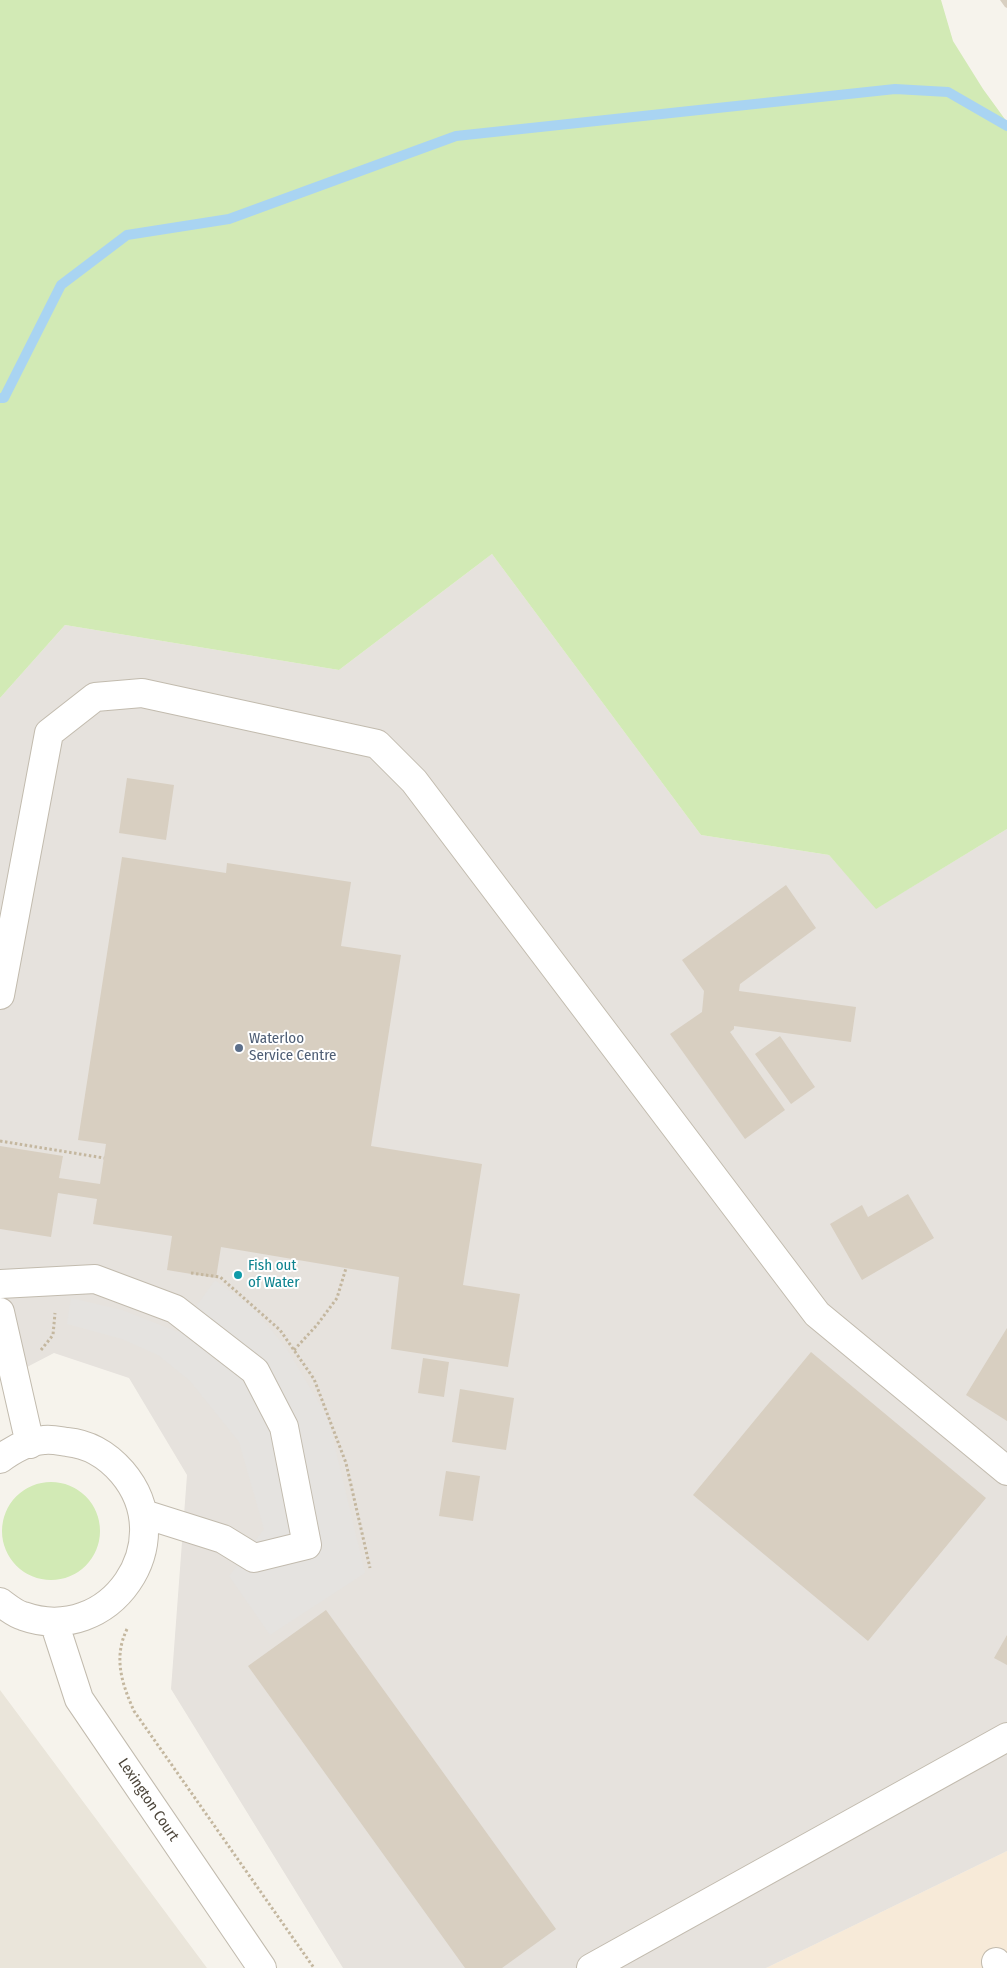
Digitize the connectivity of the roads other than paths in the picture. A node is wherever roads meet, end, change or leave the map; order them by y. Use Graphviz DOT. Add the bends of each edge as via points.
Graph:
graph roads {
  1 [pos="0,995"];
  2 [pos="0,1284"];
  3 [pos="0,1312"];
  4 [pos="30,1444"];
  5 [pos="0,1459"];
  6 [pos="1007,1471"];
  7 [pos="144,1514"];
  8 [pos="0,1602"];
  9 [pos="54,1622"];
  10 [pos="1007,1737"];
  11 [pos="262,1968"];
  12 [pos="590,1968"];
  1 -- 6 [label="street" via="49,733 95,697 142,693 377,744 414,780 817,1314"];
  2 -- 7 [label="street" via="95,1279 176,1309 255,1371 284,1427 307,1545 254,1558 223,1539"];
  3 -- 4 [label="street"];
  4 -- 5 [label="street" via="12,1450"];
  4 -- 7 [label="street" via="44,1440 79,1443 110,1458 133,1484"];
  7 -- 9 [label="street" via="144,1546 133,1576 113,1600 85,1616"];
  8 -- 9 [label="street" via="22,1616"];
  9 -- 11 [label="street, Lexington Court" via="79,1699"];
  10 -- 12 [label="street"];
}
